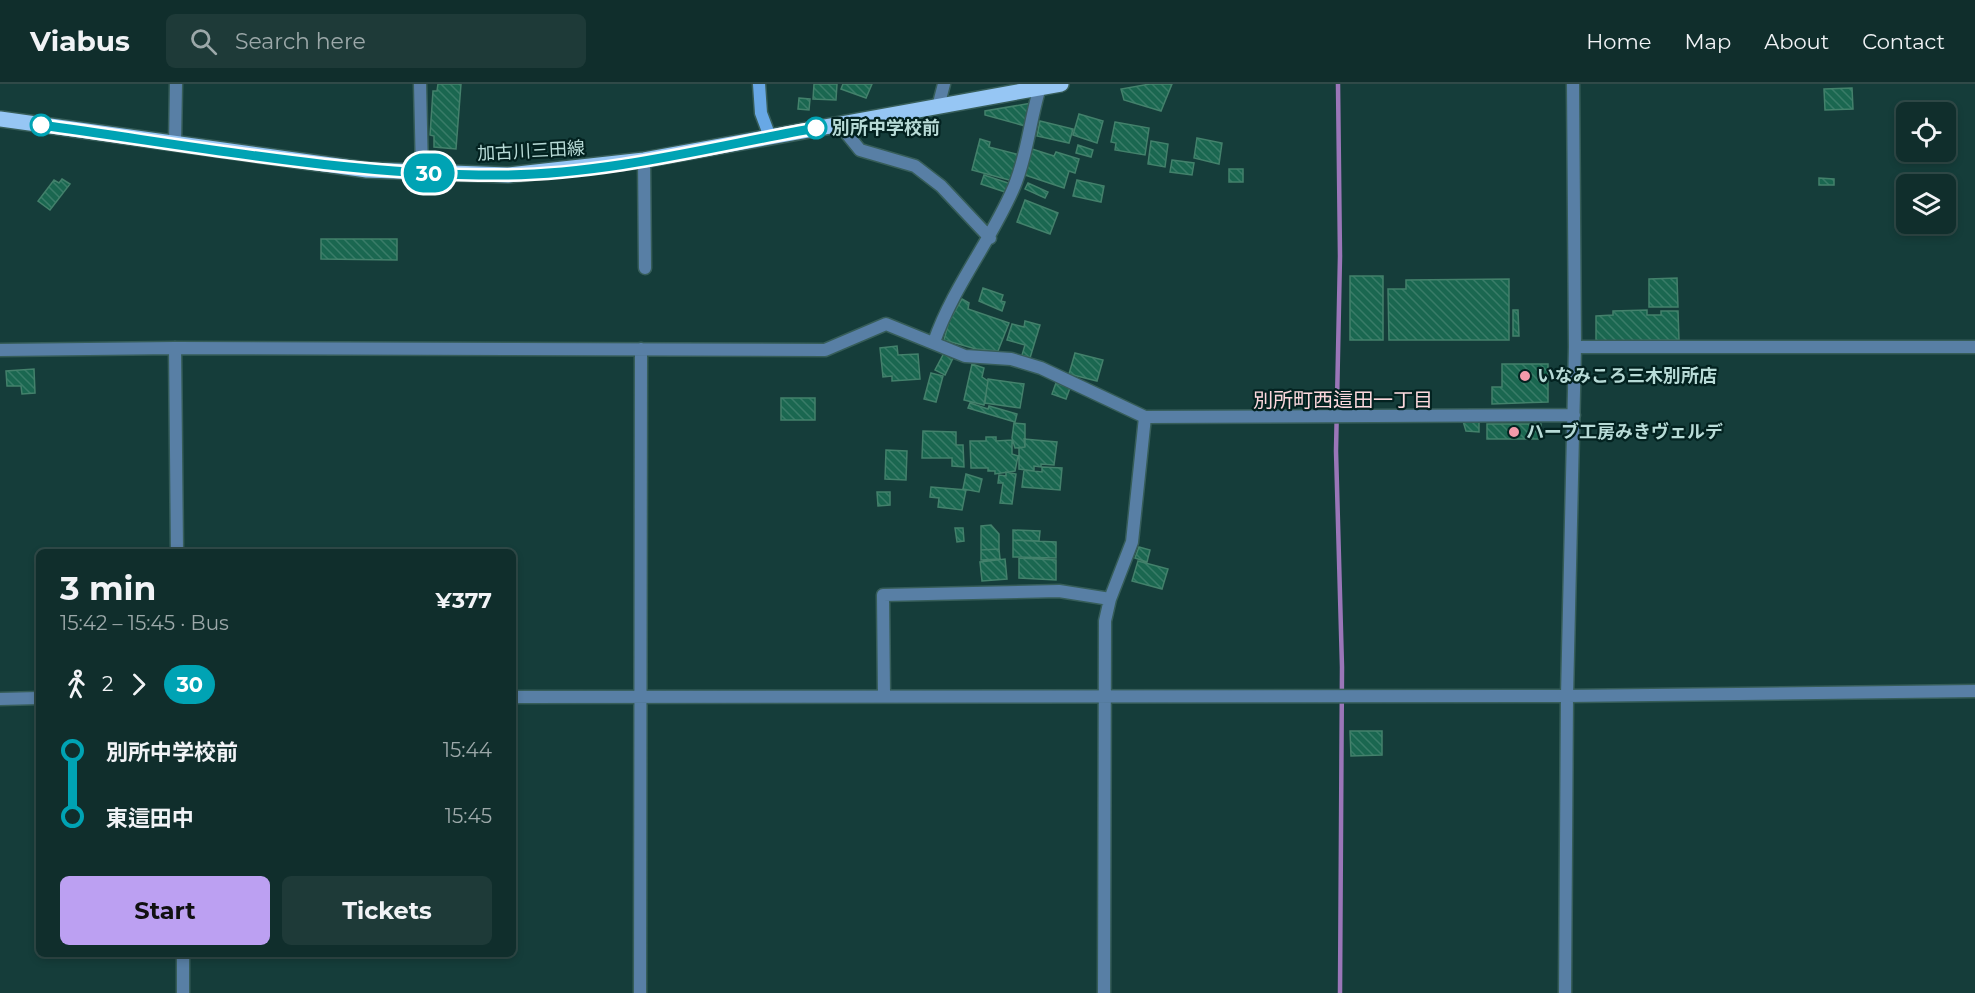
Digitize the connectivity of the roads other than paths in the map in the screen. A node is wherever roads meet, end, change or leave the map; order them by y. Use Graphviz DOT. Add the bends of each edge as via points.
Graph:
graph roads {
  1 [pos="176,84"];
  2 [pos="420,84"];
  3 [pos="759,84"];
  4 [pos="944,84"];
  5 [pos="1061,84"];
  6 [pos="1573,84"];
  7 [pos="1040,86"];
  8 [pos="938,107"];
  9 [pos="0,119"];
  10 [pos="839,124"];
  11 [pos="770,136"];
  12 [pos="175,144"];
  13 [pos="644,160"];
  14 [pos="422,172"];
  15 [pos="990,238"];
  16 [pos="645,268"];
  17 [pos="934,342"];
  18 [pos="1575,347"];
  19 [pos="1975,347"];
  20 [pos="175,348"];
  21 [pos="641,349"];
  22 [pos="0,350"];
  23 [pos="1574,415"];
  24 [pos="1145,417"];
  25 [pos="177,549"];
  26 [pos="1110,599"];
  27 [pos="1975,691"];
  28 [pos="1104,695"];
  29 [pos="884,696"];
  30 [pos="1567,696"];
  31 [pos="516,697"];
  32 [pos="640,697"];
  33 [pos="36,698"];
  34 [pos="0,699"];
  35 [pos="183,957"];
  36 [pos="183,993"];
  37 [pos="640,993"];
  38 [pos="1104,993"];
  39 [pos="1565,993"];
  1 -- 12 [label="street"];
  2 -- 14 [label="street"];
  3 -- 11 [label="street" via="762,113"];
  4 -- 8 [label="street"];
  5 -- 7 [label="main road, 加古川三田線"];
  6 -- 18 [label="street"];
  7 -- 8 [label="main road, 加古川三田線"];
  7 -- 15 [label="street" via="1016,184"];
  8 -- 10 [label="main road, 加古川三田線"];
  9 -- 12 [label="main road, 加古川三田線"];
  10 -- 11 [label="main road, 加古川三田線"];
  10 -- 15 [label="street" via="860,150 915,166 941,186"];
  11 -- 13 [label="main road, 加古川三田線"];
  12 -- 14 [label="main road, 加古川三田線" via="367,170"];
  13 -- 14 [label="main road, 加古川三田線" via="508,175"];
  13 -- 16 [label="street"];
  15 -- 17 [label="street" via="945,311"];
  17 -- 21 [label="street" via="886,324 825,350"];
  17 -- 24 [label="street" via="965,356 1011,358 1041,368"];
  18 -- 19 [label="street"];
  18 -- 23 [label="street"];
  20 -- 21 [label="street"];
  20 -- 22 [label="street"];
  20 -- 25 [label="street"];
  21 -- 32 [label="street"];
  23 -- 24 [label="street"];
  23 -- 30 [label="street"];
  24 -- 26 [label="street" via="1132,542"];
  26 -- 28 [label="street" via="1105,621"];
  26 -- 29 [label="street" via="1059,591 883,595"];
  27 -- 30 [label="street"];
  28 -- 29 [label="street"];
  28 -- 30 [label="street"];
  28 -- 38 [label="street"];
  29 -- 32 [label="street"];
  30 -- 39 [label="street"];
  31 -- 32 [label="street"];
  32 -- 37 [label="street"];
  33 -- 34 [label="street"];
  35 -- 36 [label="street"];
}
